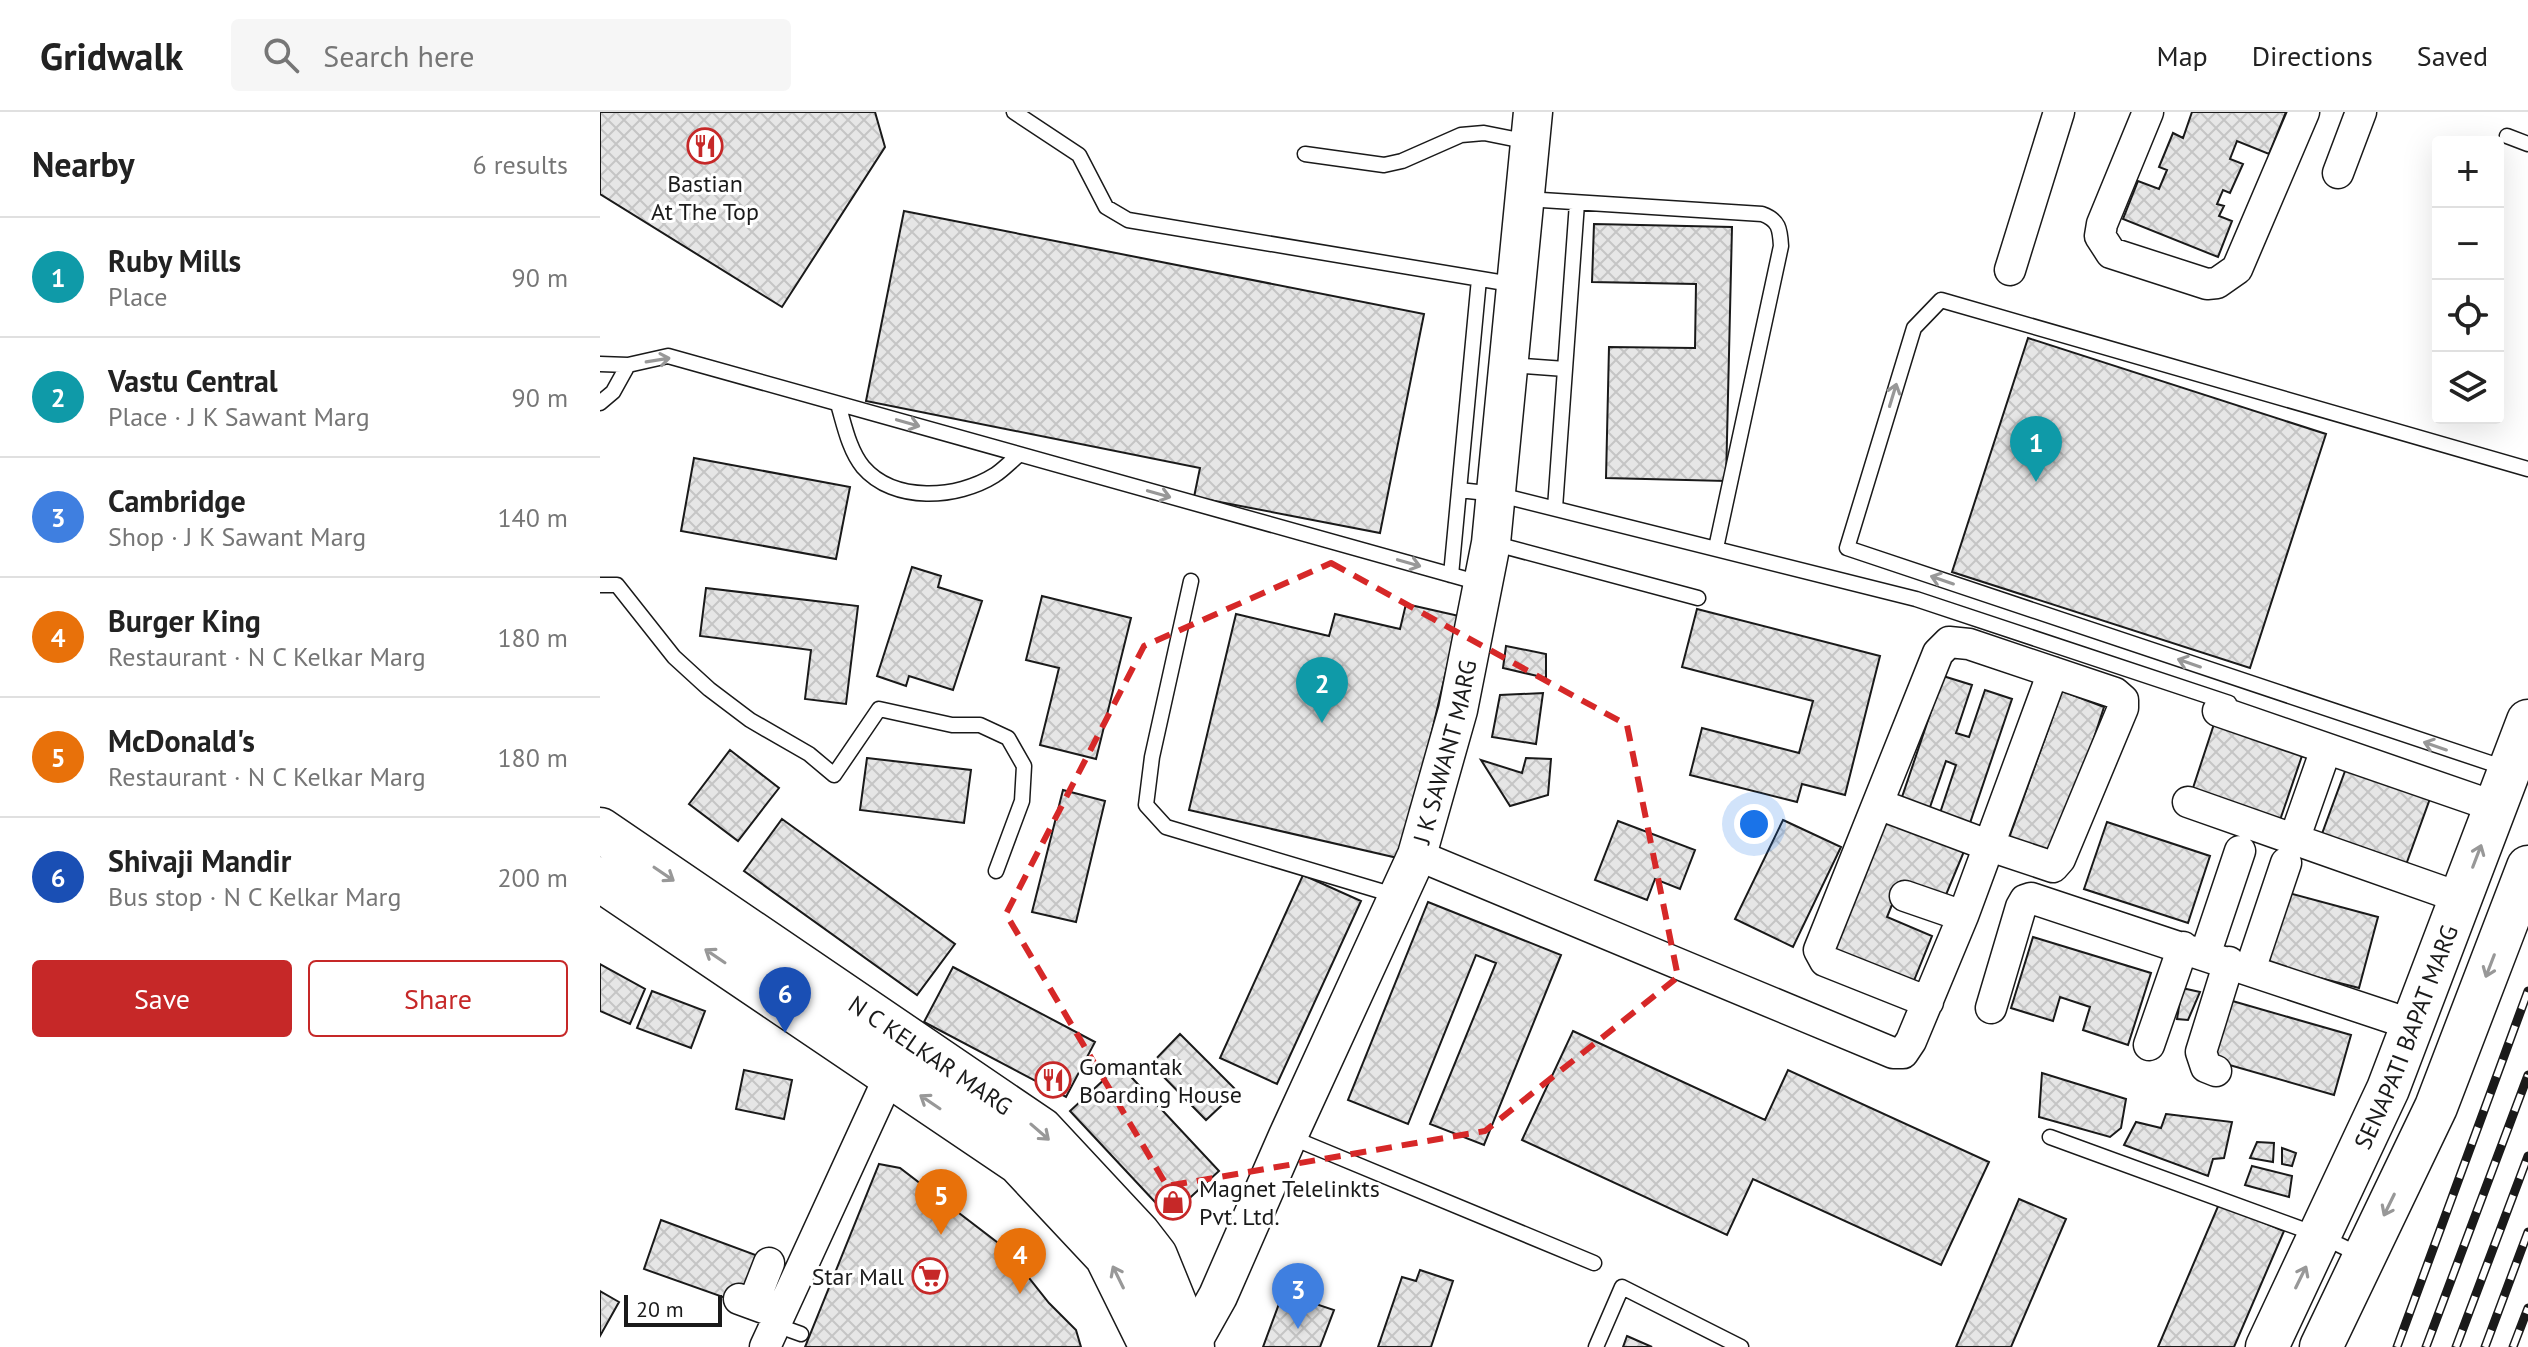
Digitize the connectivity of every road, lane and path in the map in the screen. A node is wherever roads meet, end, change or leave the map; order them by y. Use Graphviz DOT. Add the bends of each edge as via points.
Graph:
graph roads {
  1 [pos="1014,112"];
  2 [pos="2059,112"];
  3 [pos="2148,112"];
  4 [pos="2304,112"];
  5 [pos="2361,112"];
  6 [pos="1532,127"];
  7 [pos="2507,136"];
  8 [pos="2528,144"];
  9 [pos="1305,154"];
  10 [pos="2338,173"];
  11 [pos="1525,199"];
  12 [pos="1577,203"];
  13 [pos="2010,270"];
  14 [pos="1479,279"];
  15 [pos="1517,285"];
  16 [pos="600,364"];
  17 [pos="628,365"];
  18 [pos="1509,365"];
  19 [pos="1565,369"];
  20 [pos="600,403"];
  21 [pos="838,404"];
  22 [pos="1484,436"];
  23 [pos="1019,455"];
  24 [pos="2528,469"];
  25 [pos="1478,492"];
  26 [pos="1555,508"];
  27 [pos="1491,543"];
  28 [pos="1716,548"];
  29 [pos="1467,579"];
  30 [pos="1191,581"];
  31 [pos="600,585"];
  32 [pos="1698,598"];
  33 [pos="2053,672"];
  34 [pos="2218,711"];
  35 [pos="2528,721"];
  36 [pos="2326,749"];
  37 [pos="2502,789"];
  38 [pos="2188,802"];
  39 [pos="1878,804"];
  40 [pos="600,830"];
  41 [pos="1990,846"];
  42 [pos="2240,851"];
  43 [pos="2290,851"];
  44 [pos="1417,855"];
  45 [pos="2528,867"];
  46 [pos="996,871"];
  47 [pos="600,879"];
  48 [pos="1398,896"];
  49 [pos="1905,896"];
  50 [pos="2461,898"];
  51 [pos="1963,916"];
  52 [pos="2217,959"];
  53 [pos="1928,1002"];
  54 [pos="1991,1008"];
  55 [pos="2413,1025"];
  56 [pos="2149,1045"];
  57 [pos="2216,1071"];
  58 [pos="890,1075"];
  59 [pos="1288,1136"];
  60 [pos="2050,1137"];
  61 [pos="2321,1236"];
  62 [pos="2364,1257"];
  63 [pos="1594,1263"];
  64 [pos="770,1295"];
  65 [pos="1178,1346"];
  66 [pos="1596,1347"];
  67 [pos="1741,1347"];
  68 [pos="2267,1347"];
  69 [pos="2321,1347"];
  1 -- 14 [label="lane" via="1079,155 1106,207 1128,220"];
  2 -- 13 [label="street"];
  3 -- 4 [label="street" via="2100,236 2111,253 2207,284 2237,269"];
  5 -- 10 [label="street"];
  6 -- 9 [label="lane" via="1461,135 1384,165"];
  6 -- 11 [label="street, J K SAWANT MARG"];
  7 -- 8 [label="lane"];
  11 -- 12 [label="lane"];
  11 -- 15 [label="street, J K SAWANT MARG"];
  12 -- 19 [label="lane"];
  12 -- 28 [label="lane" via="1762,214 1774,218 1780,229 1781,246"];
  14 -- 15 [label="lane"];
  14 -- 22 [label="lane"];
  15 -- 18 [label="street, J K SAWANT MARG"];
  16 -- 17 [label="lane"];
  17 -- 20 [label="lane"];
  17 -- 21 [label="lane, one-way" via="668,356"];
  18 -- 19 [label="lane"];
  18 -- 22 [label="street, J K SAWANT MARG"];
  19 -- 26 [label="lane"];
  21 -- 23 [label="lane, one-way"];
  21 -- 23 [label="lane" via="860,464 896,490 952,491 996,474"];
  22 -- 25 [label="street, J K SAWANT MARG"];
  23 -- 29 [label="lane, one-way"];
  37 -- 24 [label="lane, one-way" via="1847,548 1914,328 1941,300"];
  25 -- 26 [label="lane"];
  25 -- 27 [label="street, J K SAWANT MARG"];
  25 -- 29 [label="lane"];
  26 -- 28 [label="lane"];
  27 -- 29 [label="street, J K SAWANT MARG"];
  27 -- 32 [label="lane"];
  28 -- 37 [label="lane" via="1916,599"];
  29 -- 44 [label="street, J K SAWANT MARG" via="1458,710"];
  30 -- 48 [label="lane" via="1146,805 1166,827"];
  31 -- 46 [label="lane" via="617,585 674,657 709,689 834,775 879,709 952,725 980,725 1008,738 1024,766 1022,801"];
  33 -- 39 [label="street" via="1949,642 1938,653"];
  33 -- 41 [label="street"];
  33 -- 41 [label="street" via="2115,693 2123,708 2057,864"];
  34 -- 36 [label="street"];
  35 -- 37 [label="main road, SENAPATI BAPAT MARG"];
  36 -- 37 [label="street"];
  36 -- 43 [label="street"];
  50 -- 37 [label="main road, SENAPATI BAPAT MARG, one-way"];
  38 -- 43 [label="street"];
  39 -- 41 [label="street"];
  39 -- 53 [label="street" via="1819,950 1825,961"];
  40 -- 65 [label="main road, N C KELKAR MARG, one-way" via="1041,1130 1155,1256"];
  41 -- 51 [label="street"];
  42 -- 52 [label="street"];
  43 -- 50 [label="street"];
  43 -- 52 [label="street"];
  44 -- 48 [label="street, J K SAWANT MARG"];
  44 -- 53 [label="street" via="1893,1053 1907,1048"];
  45 -- 62 [label="main road, SENAPATI BAPAT MARG, one-way" via="2436,1107"];
  58 -- 47 [label="main road, N C KELKAR MARG, one-way"];
  48 -- 59 [label="street, J K SAWANT MARG"];
  49 -- 51 [label="street"];
  50 -- 55 [label="main road, SENAPATI BAPAT MARG"];
  51 -- 53 [label="street"];
  52 -- 54 [label="street" via="2031,898 2021,907"];
  52 -- 55 [label="street"];
  52 -- 56 [label="street"];
  52 -- 57 [label="street" via="2201,1052 2206,1067"];
  55 -- 61 [label="main road, SENAPATI BAPAT MARG"];
  58 -- 64 [label="street"];
  65 -- 58 [label="main road, N C KELKAR MARG, one-way" via="1107,1256 1019,1162"];
  59 -- 63 [label="lane"];
  59 -- 65 [label="street, J K SAWANT MARG" via="1218,1296"];
  60 -- 61 [label="lane"];
  61 -- 62 [label="lane"];
  68 -- 61 [label="main road, SENAPATI BAPAT MARG, one-way"];
  62 -- 69 [label="main road, SENAPATI BAPAT MARG"];
  66 -- 67 [label="lane" via="1622,1287"];
}
